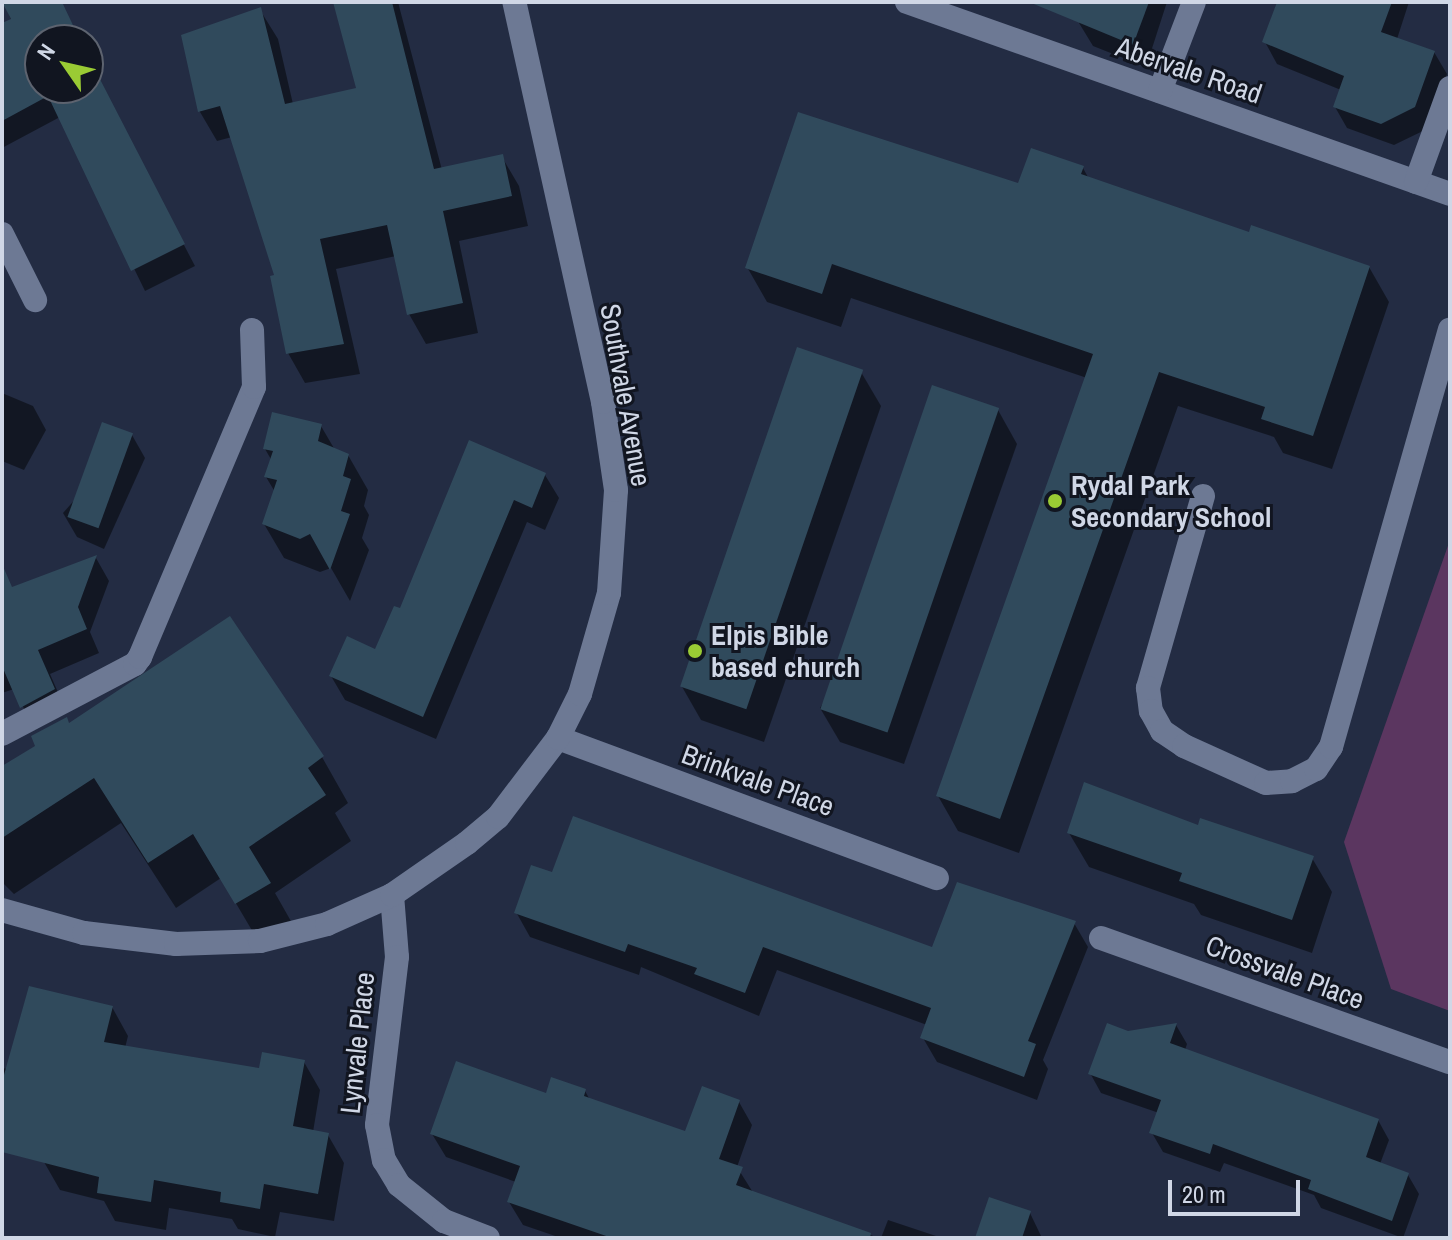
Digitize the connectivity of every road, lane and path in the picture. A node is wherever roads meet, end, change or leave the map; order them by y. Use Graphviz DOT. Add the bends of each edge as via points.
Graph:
graph roads {
  1 [pos="514,2"];
  2 [pos="907,2"];
  3 [pos="1194,2"];
  4 [pos="1450,88"];
  5 [pos="1160,91"];
  6 [pos="1416,182"];
  7 [pos="1450,194"];
  8 [pos="2,234"];
  9 [pos="35,300"];
  10 [pos="252,330"];
  11 [pos="1450,330"];
  12 [pos="1203,496"];
  13 [pos="2,734"];
  14 [pos="558,738"];
  15 [pos="937,878"];
  16 [pos="392,895"];
  17 [pos="2,910"];
  18 [pos="1101,938"];
  19 [pos="1450,1062"];
  20 [pos="488,1238"];
  1 -- 14 [label="street, Southvale Avenue" via="603,402 616,490 609,593 580,694"];
  2 -- 5 [label="street, Abervale Road"];
  3 -- 5 [label="street"];
  4 -- 6 [label="street"];
  5 -- 6 [label="street, Abervale Road"];
  6 -- 7 [label="street, Abervale Road"];
  8 -- 9 [label="street"];
  10 -- 13 [label="street" via="254,387 140,657"];
  11 -- 12 [label="street" via="1331,747 1316,769 1292,781 1266,783 1184,746 1162,731 1151,711 1148,688"];
  14 -- 15 [label="street, Brinkvale Place"];
  14 -- 16 [label="street, Southvale Avenue" via="498,817"];
  16 -- 17 [label="street, Southvale Avenue" via="327,924 260,941 161,943 84,933"];
  16 -- 20 [label="street, Lynvale Place" via="397,957 377,1125 384,1160 399,1185 444,1221"];
  18 -- 19 [label="street, Crossvale Place"];
}
